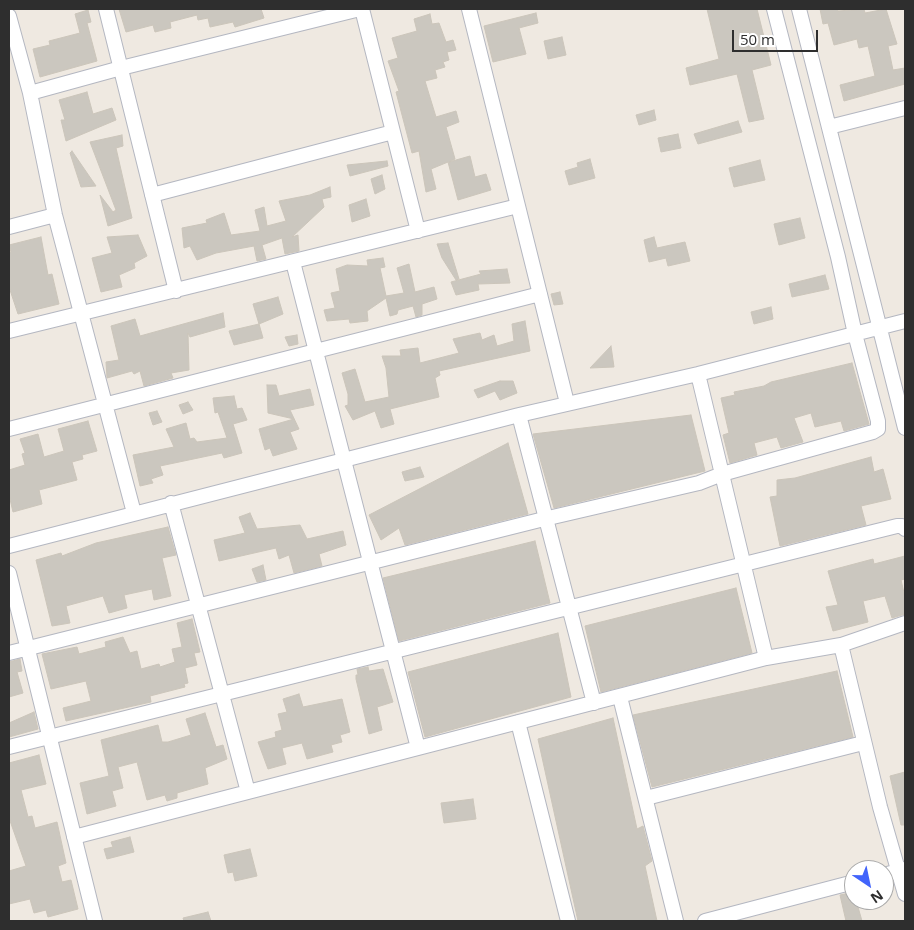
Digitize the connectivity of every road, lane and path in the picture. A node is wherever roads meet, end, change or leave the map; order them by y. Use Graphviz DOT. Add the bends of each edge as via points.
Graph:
graph roads {
  1 [pos="106,9"];
  2 [pos="361,9"];
  3 [pos="470,9"];
  4 [pos="774,9"];
  5 [pos="799,9"];
  6 [pos="9,16"];
  7 [pos="121,68"];
  8 [pos="30,93"];
  9 [pos="905,108"];
  10 [pos="829,127"];
  11 [pos="393,132"];
  12 [pos="152,195"];
  13 [pos="518,206"];
  14 [pos="55,214"];
  15 [pos="9,227"];
  16 [pos="418,231"];
  17 [pos="293,262"];
  18 [pos="176,291"];
  19 [pos="540,294"];
  20 [pos="81,314"];
  21 [pos="905,321"];
  22 [pos="880,327"];
  23 [pos="9,331"];
  24 [pos="855,334"];
  25 [pos="316,351"];
  26 [pos="698,374"];
  27 [pos="567,403"];
  28 [pos="105,405"];
  29 [pos="518,415"];
  30 [pos="905,428"];
  31 [pos="9,430"];
  32 [pos="344,459"];
  33 [pos="722,474"];
  34 [pos="171,503"];
  35 [pos="134,513"];
  36 [pos="544,519"];
  37 [pos="905,529"];
  38 [pos="9,546"];
  39 [pos="370,562"];
  40 [pos="744,564"];
  41 [pos="9,573"];
  42 [pos="199,605"];
  43 [pos="568,608"];
  44 [pos="905,623"];
  45 [pos="841,645"];
  46 [pos="26,648"];
  47 [pos="393,651"];
  48 [pos="9,653"];
  49 [pos="766,658"];
  50 [pos="222,694"];
  51 [pos="620,697"];
  52 [pos="594,703"];
  53 [pos="518,722"];
  54 [pos="48,737"];
  55 [pos="863,743"];
  56 [pos="9,747"];
  57 [pos="418,748"];
  58 [pos="248,792"];
  59 [pos="646,798"];
  60 [pos="74,837"];
  61 [pos="902,870"];
  62 [pos="844,885"];
  63 [pos="905,894"];
  64 [pos="95,921"];
  65 [pos="568,921"];
  66 [pos="676,921"];
  67 [pos="705,921"];
  1 -- 7 [label="street"];
  2 -- 7 [label="street"];
  2 -- 11 [label="street"];
  3 -- 13 [label="street"];
  4 -- 24 [label="street"];
  5 -- 10 [label="street"];
  6 -- 8 [label="street"];
  7 -- 8 [label="street"];
  7 -- 12 [label="street"];
  8 -- 14 [label="street"];
  9 -- 10 [label="street"];
  10 -- 22 [label="street"];
  11 -- 12 [label="street"];
  11 -- 16 [label="street"];
  12 -- 18 [label="street"];
  13 -- 16 [label="street"];
  13 -- 19 [label="street"];
  14 -- 15 [label="street"];
  14 -- 20 [label="street"];
  16 -- 17 [label="street"];
  17 -- 18 [label="street"];
  17 -- 25 [label="street"];
  18 -- 20 [label="street"];
  19 -- 25 [label="street"];
  19 -- 27 [label="street"];
  20 -- 23 [label="street"];
  20 -- 28 [label="street"];
  21 -- 22 [label="street"];
  22 -- 24 [label="street"];
  22 -- 30 [label="street"];
  24 -- 26 [label="street"];
  24 -- 33 [label="street" via="878,429"];
  25 -- 28 [label="street"];
  25 -- 32 [label="street"];
  26 -- 27 [label="street"];
  26 -- 33 [label="street"];
  27 -- 29 [label="street"];
  28 -- 31 [label="street"];
  28 -- 35 [label="street"];
  29 -- 32 [label="street"];
  29 -- 36 [label="street"];
  32 -- 34 [label="street"];
  32 -- 39 [label="street"];
  33 -- 36 [label="street" via="700,483"];
  33 -- 40 [label="street"];
  34 -- 35 [label="street"];
  34 -- 42 [label="street"];
  35 -- 38 [label="street"];
  36 -- 39 [label="street"];
  36 -- 43 [label="street"];
  37 -- 40 [label="street" via="897,526"];
  39 -- 42 [label="street"];
  39 -- 47 [label="street"];
  40 -- 43 [label="street"];
  40 -- 49 [label="street"];
  41 -- 46 [label="street"];
  42 -- 46 [label="street"];
  42 -- 50 [label="street"];
  43 -- 47 [label="street"];
  43 -- 52 [label="street"];
  44 -- 45 [label="street"];
  45 -- 49 [label="street"];
  45 -- 55 [label="street"];
  46 -- 48 [label="street"];
  46 -- 54 [label="street"];
  47 -- 50 [label="street"];
  47 -- 57 [label="street"];
  49 -- 51 [label="street"];
  50 -- 54 [label="street"];
  50 -- 58 [label="street"];
  51 -- 52 [label="street"];
  51 -- 59 [label="street"];
  52 -- 53 [label="street"];
  53 -- 57 [label="street"];
  53 -- 65 [label="street"];
  54 -- 56 [label="street"];
  54 -- 60 [label="street"];
  55 -- 59 [label="street"];
  55 -- 61 [label="street"];
  57 -- 58 [label="street"];
  58 -- 60 [label="street"];
  59 -- 66 [label="street"];
  60 -- 64 [label="street"];
  61 -- 63 [label="street"];
  62 -- 67 [label="street"];
}
